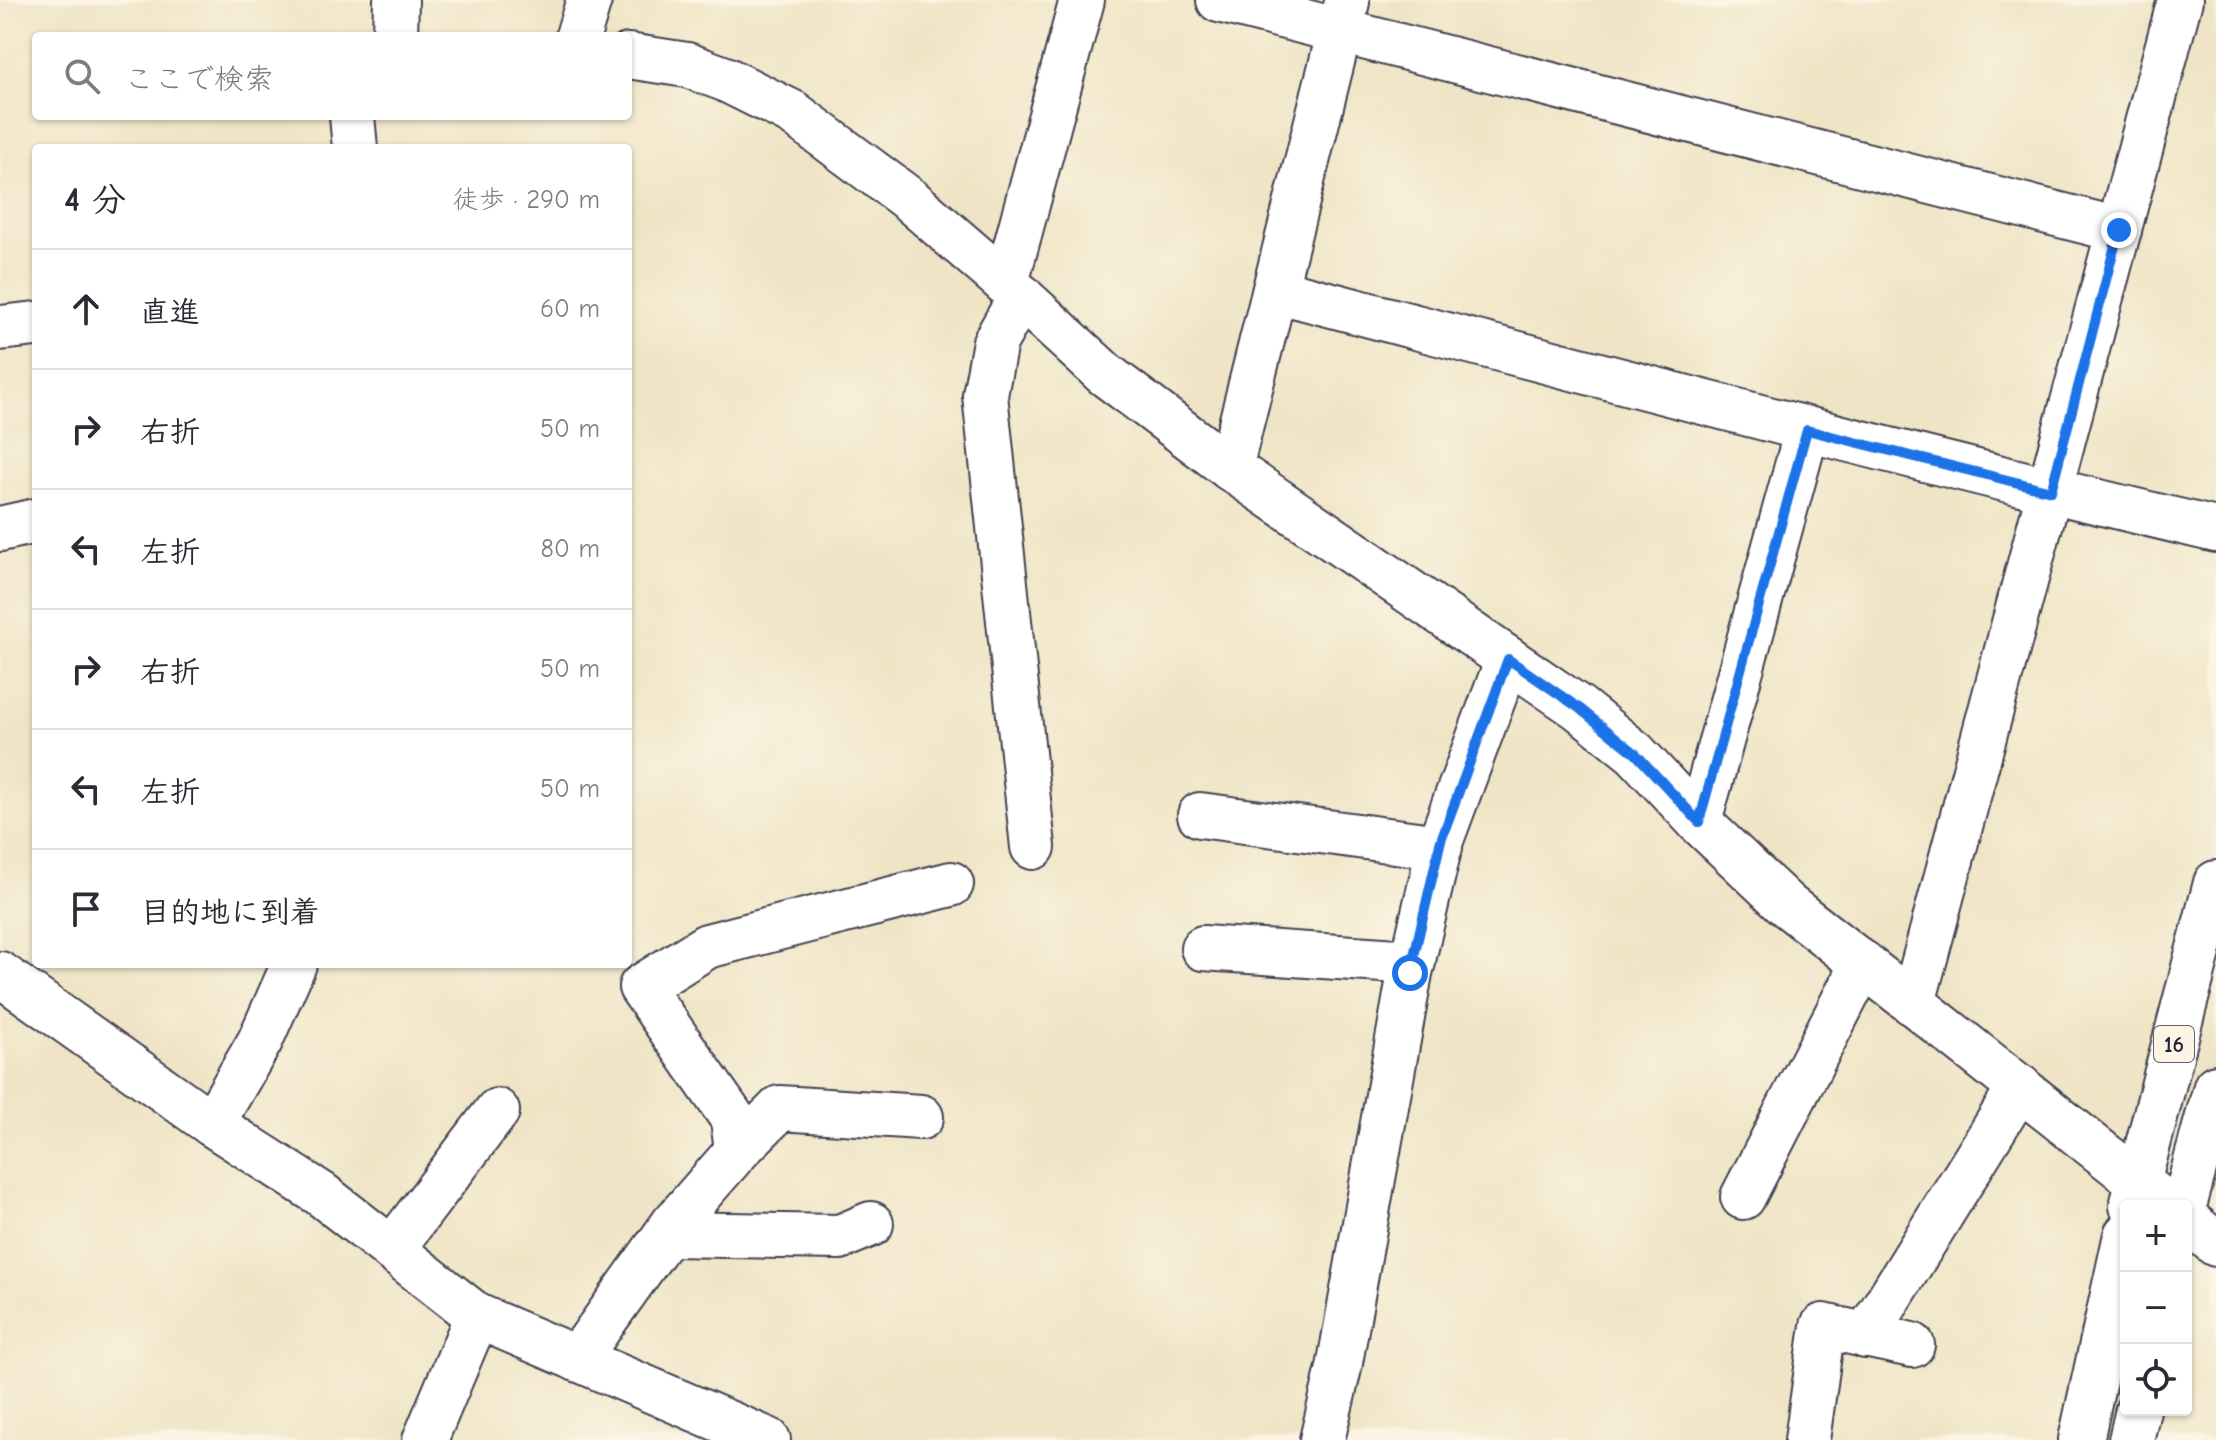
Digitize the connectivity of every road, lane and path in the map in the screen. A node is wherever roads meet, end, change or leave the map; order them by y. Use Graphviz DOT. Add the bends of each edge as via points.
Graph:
graph roads {
  1 [pos="396,0"];
  2 [pos="589,0"];
  3 [pos="1082,0"];
  4 [pos="1219,0"];
  5 [pos="2180,0"];
  6 [pos="1344,15"];
  7 [pos="395,32"];
  8 [pos="579,32"];
  9 [pos="632,57"];
  10 [pos="352,120"];
  11 [pos="355,144"];
  12 [pos="2119,230"];
  13 [pos="1014,290"];
  14 [pos="1275,290"];
  15 [pos="32,324"];
  16 [pos="0,328"];
  17 [pos="1807,430"];
  18 [pos="1230,468"];
  19 [pos="2051,491"];
  20 [pos="32,522"];
  21 [pos="0,529"];
  22 [pos="2216,530"];
  23 [pos="1508,659"];
  24 [pos="1200,815"];
  25 [pos="1699,822"];
  26 [pos="1033,847"];
  27 [pos="1440,847"];
  28 [pos="2216,883"];
  29 [pos="951,884"];
  30 [pos="1203,948"];
  31 [pos="1413,962"];
  32 [pos="1863,963"];
  33 [pos="292,968"];
  34 [pos="0,974"];
  35 [pos="1913,1003"];
  36 [pos="2020,1087"];
  37 [pos="2216,1087"];
  38 [pos="497,1111"];
  39 [pos="921,1117"];
  40 [pos="212,1124"];
  41 [pos="737,1151"];
  42 [pos="1743,1197"];
  43 [pos="2146,1198"];
  44 [pos="2186,1200"];
  45 [pos="871,1224"];
  46 [pos="2192,1224"];
  47 [pos="667,1234"];
  48 [pos="2216,1244"];
  49 [pos="392,1249"];
  50 [pos="2120,1262"];
  51 [pos="477,1316"];
  52 [pos="1866,1336"];
  53 [pos="1912,1345"];
  54 [pos="577,1359"];
  55 [pos="2137,1416"];
  56 [pos="425,1440"];
  57 [pos="768,1440"];
  58 [pos="1322,1440"];
  59 [pos="1807,1440"];
  60 [pos="2081,1440"];
  61 [pos="2131,1440"];
  1 -- 7 [label="main road"];
  2 -- 8 [label="main road"];
  3 -- 13 [label="main road"];
  4 -- 6 [label="main road"];
  5 -- 12 [label="main road"];
  6 -- 12 [label="main road"];
  6 -- 14 [label="main road"];
  9 -- 13 [label="main road" via="687,65 793,113 910,200"];
  10 -- 11 [label="main road"];
  12 -- 19 [label="main road"];
  13 -- 18 [label="main road" via="1105,374"];
  13 -- 26 [label="main road" via="995,342 985,395"];
  14 -- 17 [label="main road"];
  14 -- 18 [label="main road"];
  15 -- 16 [label="main road"];
  17 -- 19 [label="main road"];
  17 -- 25 [label="main road"];
  18 -- 23 [label="main road"];
  19 -- 22 [label="main road"];
  19 -- 35 [label="main road"];
  20 -- 21 [label="main road"];
  23 -- 25 [label="main road" via="1635,753"];
  23 -- 27 [label="main road"];
  24 -- 27 [label="main road"];
  25 -- 32 [label="main road" via="1787,905"];
  27 -- 31 [label="main road"];
  28 -- 43 [label="main road, 16"];
  29 -- 41 [label="main road" via="707,946 641,987 733,1119"];
  30 -- 31 [label="main road"];
  31 -- 58 [label="main road"];
  32 -- 35 [label="main road"];
  32 -- 42 [label="main road"];
  33 -- 40 [label="main road" via="260,1041"];
  34 -- 40 [label="main road"];
  35 -- 36 [label="main road"];
  36 -- 43 [label="main road"];
  36 -- 52 [label="main road"];
  37 -- 44 [label="main road, 16"];
  38 -- 49 [label="main road"];
  39 -- 41 [label="main road" via="780,1108"];
  40 -- 49 [label="main road" via="321,1194"];
  41 -- 47 [label="main road"];
  45 -- 47 [label="main road" via="840,1237"];
  46 -- 48 [label="main road"];
  47 -- 54 [label="main road"];
  49 -- 51 [label="main road"];
  50 -- 60 [label="main road"];
  51 -- 54 [label="main road"];
  51 -- 56 [label="main road"];
  52 -- 53 [label="main road"];
  52 -- 59 [label="main road" via="1823,1326"];
  54 -- 57 [label="main road"];
  55 -- 61 [label="main road"];
}
